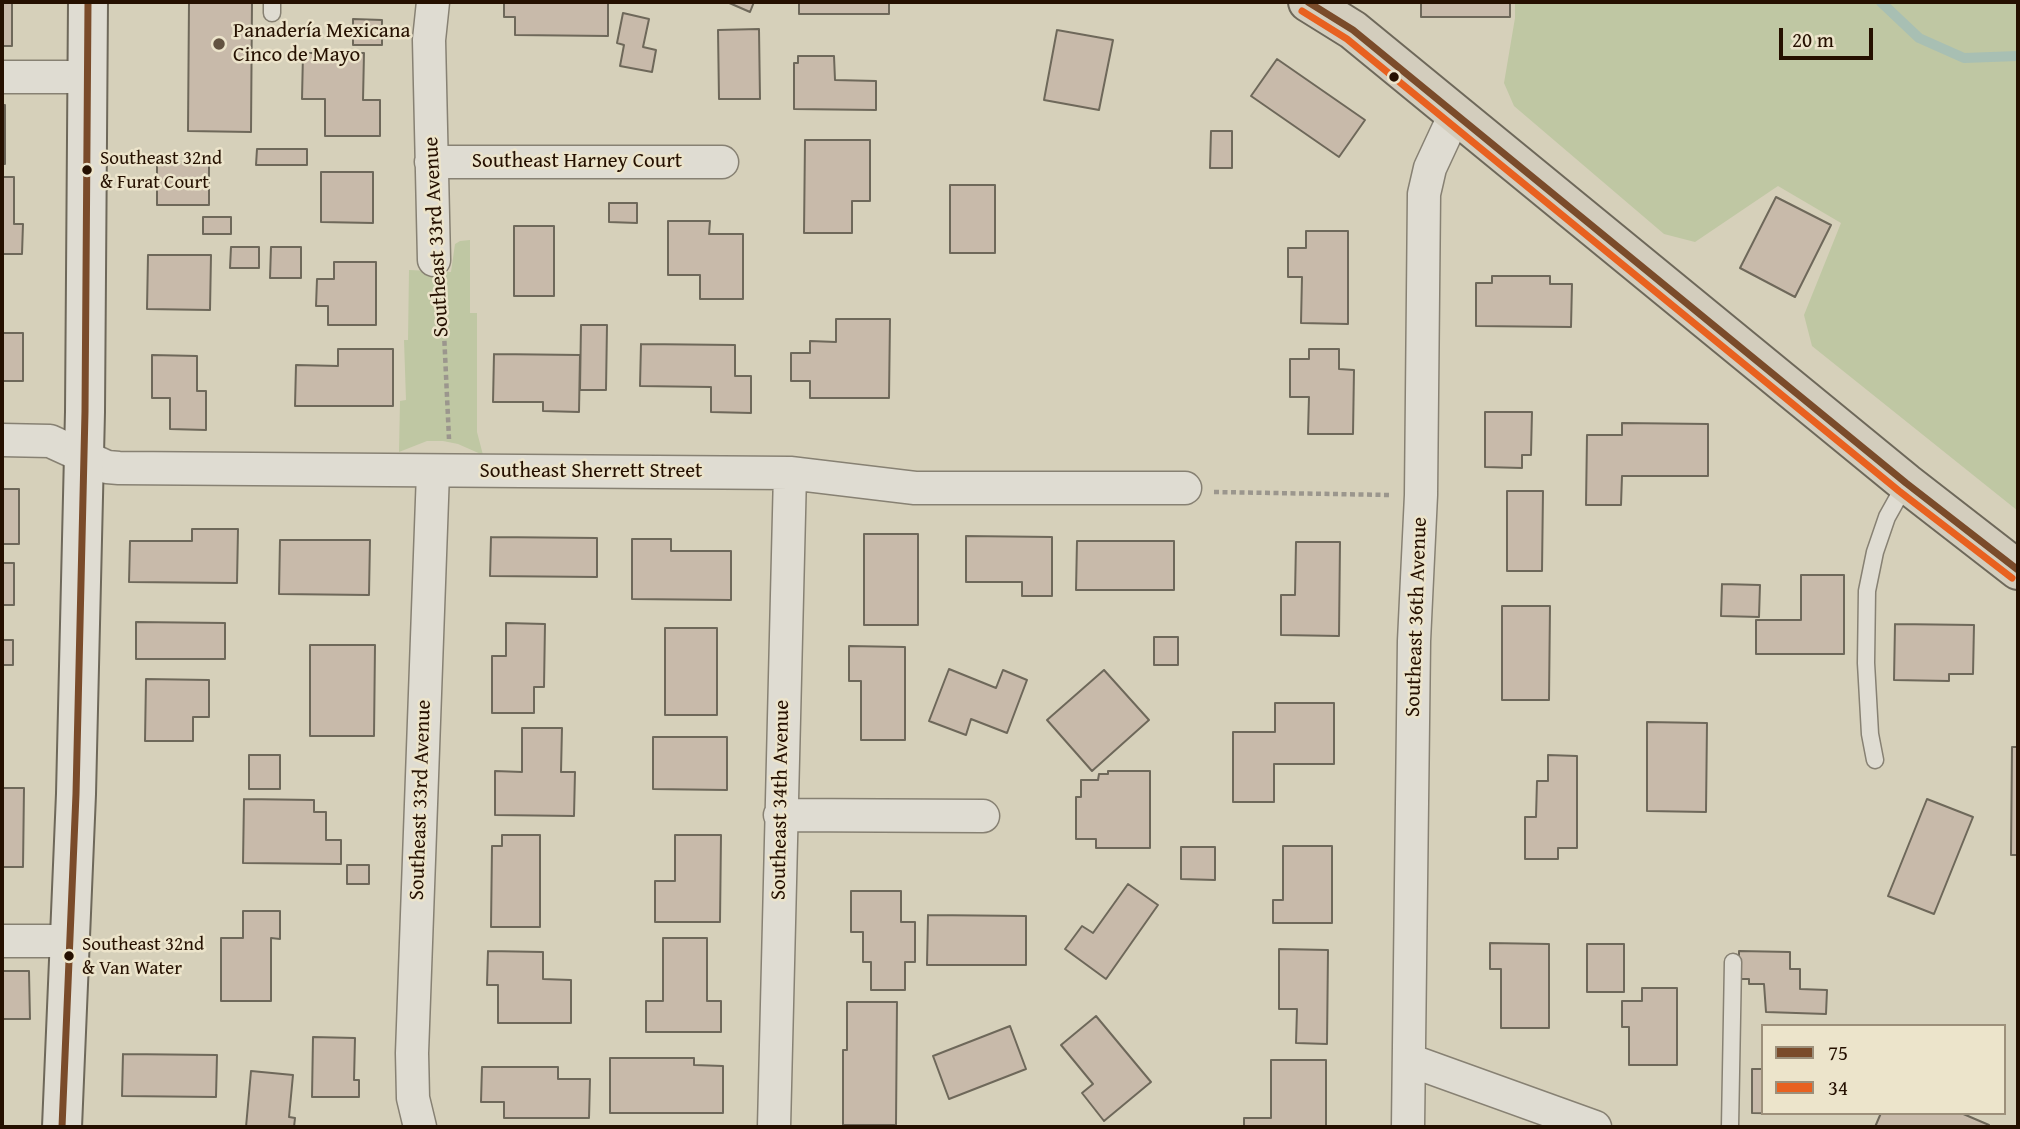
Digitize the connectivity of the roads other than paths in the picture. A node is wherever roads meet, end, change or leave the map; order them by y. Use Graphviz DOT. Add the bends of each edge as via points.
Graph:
graph roads {
  1 [pos="88,2"];
  2 [pos="433,2"];
  3 [pos="1308,2"];
  4 [pos="2,77"];
  5 [pos="88,77"];
  6 [pos="1456,113"];
  7 [pos="432,162"];
  8 [pos="722,162"];
  9 [pos="434,260"];
  10 [pos="2,440"];
  11 [pos="82,454"];
  12 [pos="441,472"];
  13 [pos="790,473"];
  14 [pos="1906,482"];
  15 [pos="1185,488"];
  16 [pos="2018,570"];
  17 [pos="1875,760"];
  18 [pos="780,815"];
  19 [pos="983,816"];
  20 [pos="2,941"];
  21 [pos="71,941"];
  22 [pos="1734,962"];
  23 [pos="1409,1060"];
  24 [pos="62,1127"];
  25 [pos="420,1127"];
  26 [pos="774,1127"];
  27 [pos="1408,1127"];
  28 [pos="1595,1127"];
  29 [pos="1730,1127"];
  1 -- 5 [label="street"];
  2 -- 7 [label="street, Southeast 33rd Avenue" via="429,40"];
  3 -- 6 [label="main road" via="1353,30"];
  4 -- 5 [label="street"];
  5 -- 11 [label="street"];
  6 -- 14 [label="main road"];
  6 -- 23 [label="street, Southeast 36th Avenue" via="1430,168 1424,194"];
  7 -- 8 [label="street, Southeast Harney Court"];
  7 -- 9 [label="street, Southeast 33rd Avenue"];
  10 -- 11 [label="street, Southeast Sherrett Street" via="50,441"];
  11 -- 12 [label="street, Southeast Sherrett Street" via="107,467"];
  11 -- 21 [label="street"];
  12 -- 13 [label="street, Southeast Sherrett Street"];
  12 -- 25 [label="street, Southeast 33rd Avenue" via="412,1052 413,1098"];
  13 -- 15 [label="street, Southeast Sherrett Street" via="915,488"];
  13 -- 18 [label="street, Southeast 34th Avenue"];
  14 -- 16 [label="main road"];
  14 -- 17 [label="lane" via="1883,529 1867,591 1866,663"];
  18 -- 19 [label="street"];
  18 -- 26 [label="street, Southeast 34th Avenue"];
  20 -- 21 [label="street"];
  21 -- 24 [label="street"];
  22 -- 29 [label="lane"];
  23 -- 27 [label="street, Southeast 36th Avenue"];
  23 -- 28 [label="street"];
}
